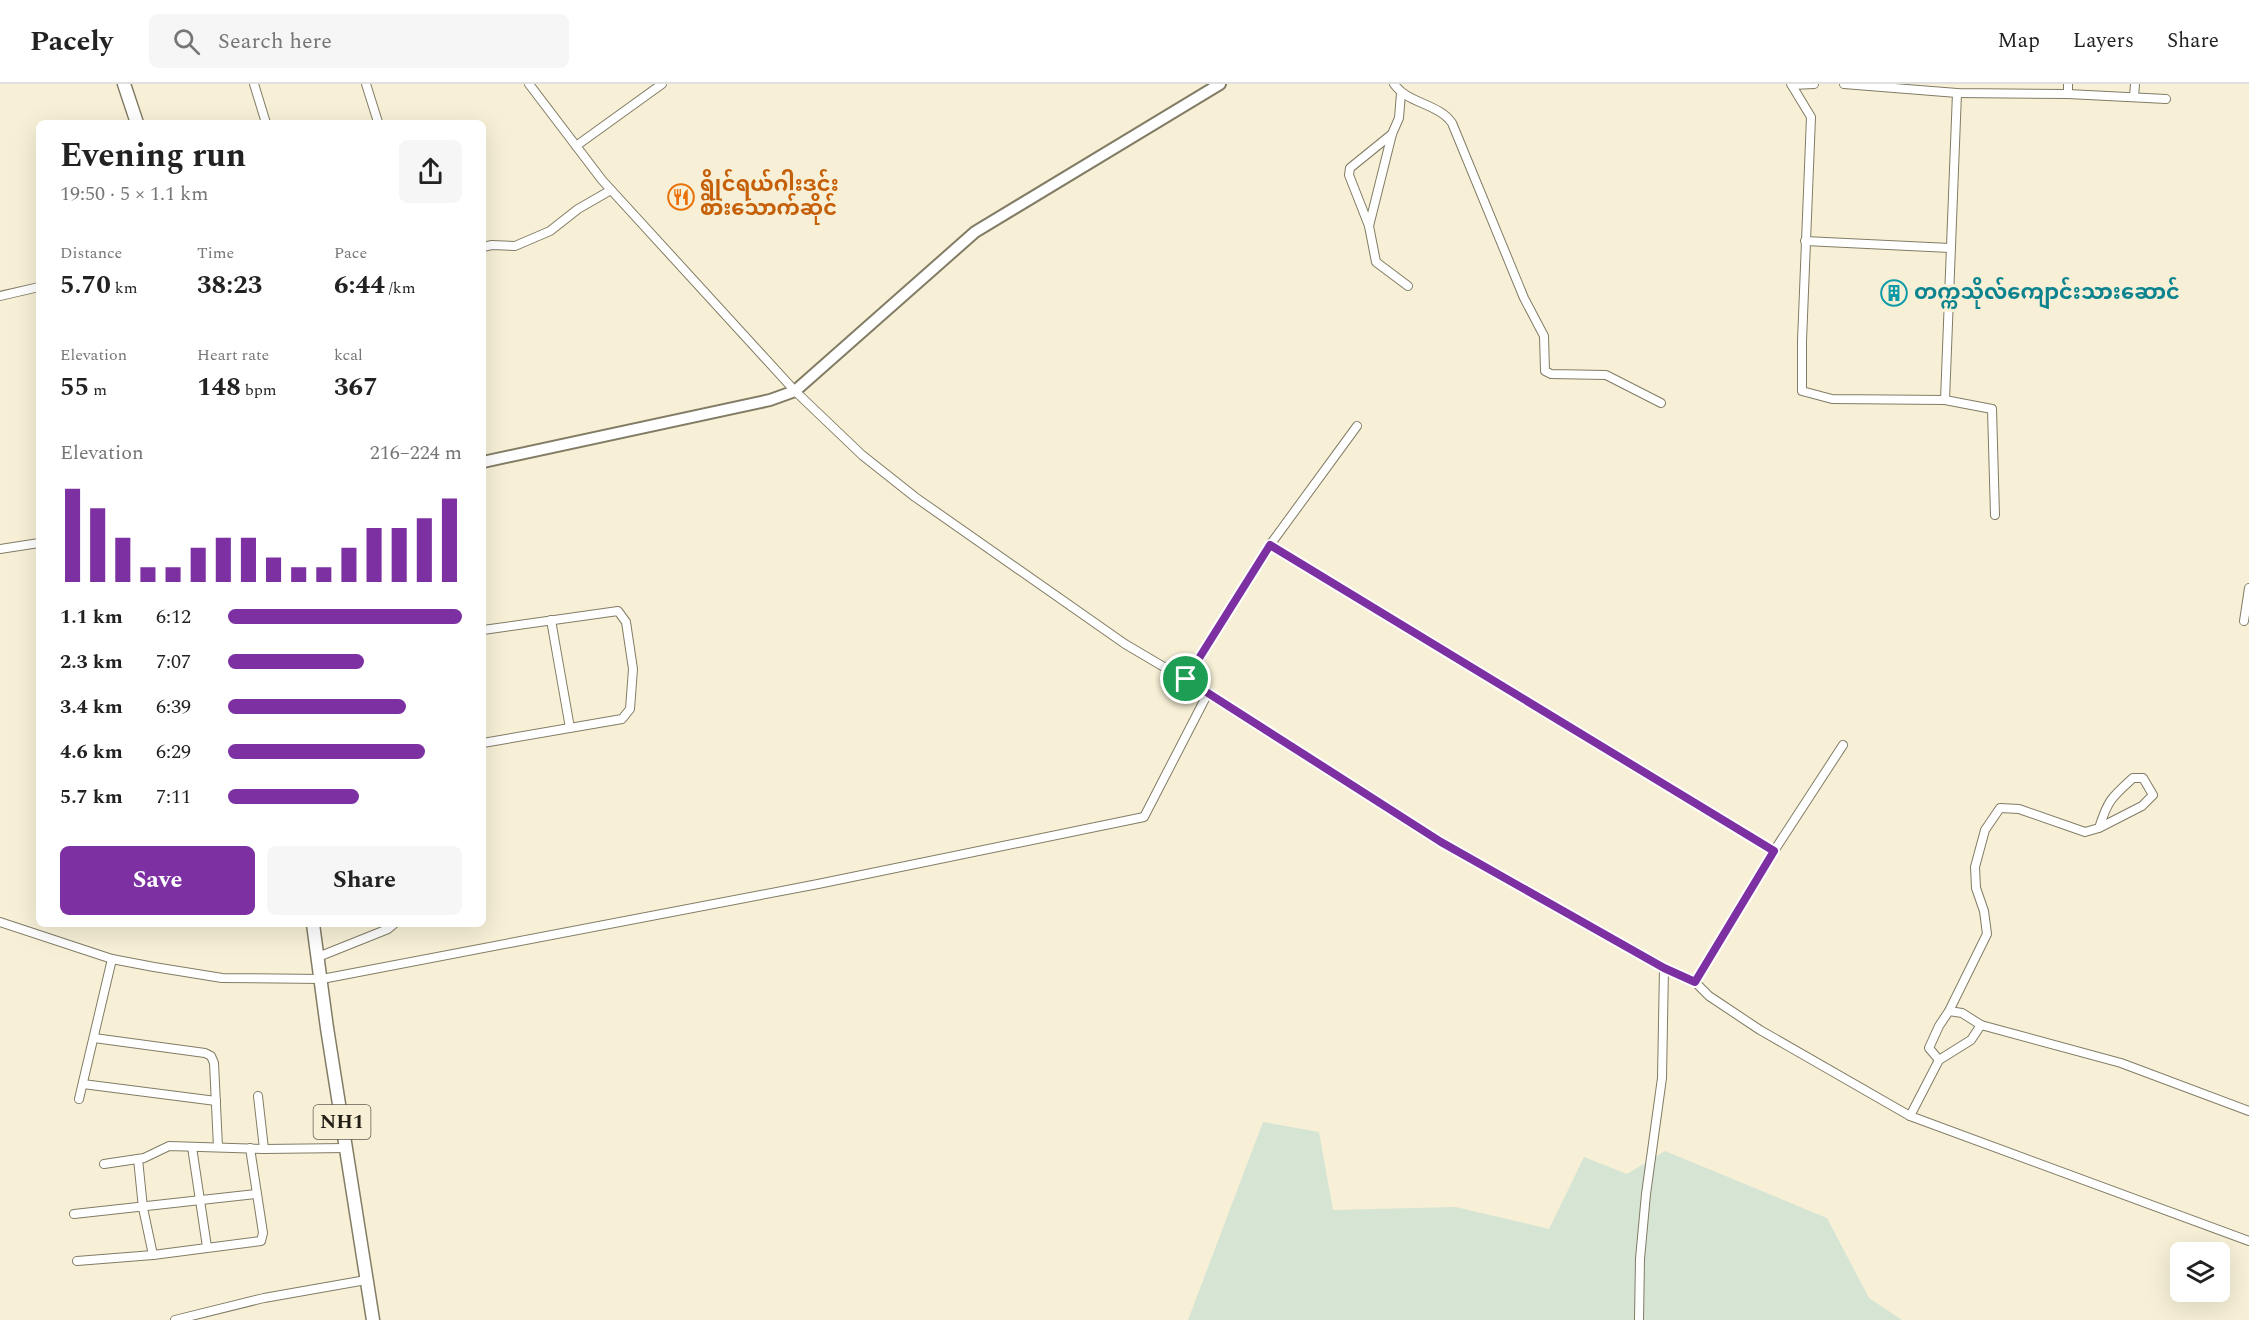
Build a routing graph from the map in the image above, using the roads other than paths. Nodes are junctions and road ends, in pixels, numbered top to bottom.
1 (124, 84) edge
2 (254, 84) edge
3 (366, 84) edge
4 (529, 84) edge
5 (662, 84) edge
6 (1220, 84) edge
7 (1394, 84) edge
8 (1814, 84) edge
9 (1844, 84) edge
10 (2068, 84) edge
11 (2135, 84) edge
12 (1791, 85) edge
13 (1401, 93) junction
14 (1957, 93) junction
15 (2068, 94) junction
16 (2134, 97) junction
17 (2166, 99) dead end
18 (136, 120) edge
19 (265, 120) edge
20 (377, 120) edge
21 (1392, 134) junction
22 (576, 146) junction
23 (611, 190) junction
24 (1369, 226) junction
25 (1805, 241) junction
26 (486, 246) edge
27 (1950, 248) junction
28 (1408, 286) dead end
29 (36, 288) edge
30 (0, 296) edge
31 (795, 390) junction
32 (1945, 400) junction
33 (1661, 403) dead end
34 (1358, 426) dead end
35 (486, 461) edge
36 (1995, 515) dead end
37 (36, 543) edge
38 (1270, 545) junction
39 (0, 549) edge
40 (2249, 588) edge
41 (551, 620) junction
42 (2244, 621) dead end
43 (486, 630) edge
44 (1186, 679) junction
45 (1208, 693) junction
46 (570, 728) junction
47 (486, 742) edge
48 (1843, 745) dead end
49 (2099, 828) junction
50 (1774, 851) junction
51 (0, 922) edge
52 (314, 927) edge
53 (390, 927) edge
54 (318, 957) junction
55 (112, 959) junction
56 (1664, 968) junction
57 (322, 979) junction
58 (1695, 982) junction
59 (1949, 1011) junction
60 (1981, 1025) junction
61 (94, 1038) junction
62 (1939, 1060) junction
63 (83, 1084) junction
64 (258, 1096) dead end
65 (79, 1099) dead end
66 (216, 1101) junction
67 (2249, 1111) edge
68 (1910, 1116) junction
69 (192, 1147) junction
70 (218, 1147) junction
71 (250, 1148) junction
72 (346, 1148) junction
73 (264, 1149) junction
74 (138, 1159) junction
75 (104, 1164) dead end
76 (256, 1194) junction
77 (200, 1200) junction
78 (143, 1208) junction
79 (74, 1214) dead end
80 (2249, 1241) edge
81 (207, 1247) junction
82 (153, 1255) junction
83 (77, 1261) dead end
84 (366, 1280) junction
85 (175, 1320) edge
86 (373, 1320) edge
87 (1639, 1320) edge

1 - 18 highway
2 - 19 street
3 - 20 street
4 - 22 street
5 - 22 street
6 - 31 main road
7 - 13 street
8 - 12 street
9 - 14 street
10 - 15 street
11 - 16 street
12 - 25 street
13 - 21 street
13 - 33 street
14 - 15 street
14 - 27 street
15 - 16 street
16 - 17 street
21 - 24 street
21 - 24 street
22 - 23 street
23 - 26 street
23 - 31 street
24 - 28 street
25 - 27 street
25 - 32 street
27 - 32 street
29 - 30 street
31 - 35 main road
31 - 44 street
32 - 36 street
34 - 38 street
37 - 39 street
38 - 44 street
38 - 50 street
40 - 42 street
41 - 43 street
41 - 46 street
41 - 46 street
44 - 45 street
45 - 56 street
45 - 57 street
46 - 47 street
48 - 50 street
49 - 49 street
49 - 59 street
50 - 58 street
51 - 55 street
52 - 54 highway, NH1
53 - 54 street
54 - 57 highway, NH1
55 - 57 street
55 - 61 street
56 - 58 street
56 - 87 street
57 - 72 highway, NH1
58 - 68 street
59 - 60 street
59 - 62 street
60 - 62 street
60 - 67 street
61 - 63 street
61 - 66 street
62 - 68 street
63 - 65 street
63 - 66 street
64 - 73 street
66 - 70 street
68 - 80 street
69 - 70 street
69 - 74 street
69 - 77 street
70 - 71 street
71 - 73 street
71 - 76 street
72 - 73 street
72 - 84 highway, NH1
74 - 75 street
74 - 78 street
76 - 77 street
76 - 81 street
77 - 78 street
77 - 81 street
78 - 79 street
78 - 82 street
81 - 82 street
82 - 83 street
84 - 85 street
84 - 86 highway, NH1

